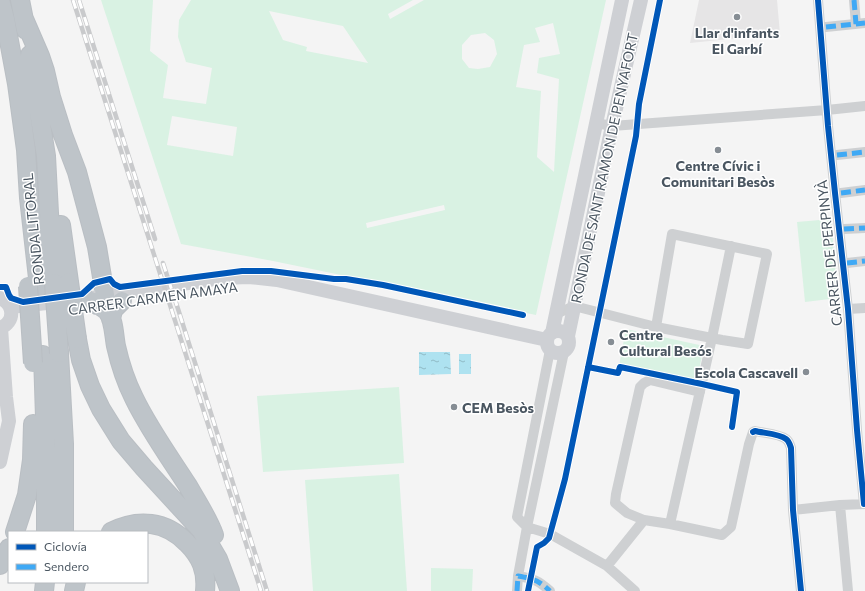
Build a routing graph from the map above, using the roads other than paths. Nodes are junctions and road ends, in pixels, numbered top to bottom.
1 (0, 0) edge
2 (20, 0) edge
3 (622, 0) edge
4 (641, 0) edge
5 (818, 0) edge
6 (854, 0) edge
7 (24, 19) junction
8 (861, 24) edge
9 (826, 27) dead end
10 (865, 106) edge
11 (827, 110) junction
12 (595, 126) junction
13 (612, 126) junction
14 (865, 152) edge
15 (837, 155) dead end
16 (865, 190) edge
17 (841, 193) dead end
18 (865, 228) edge
19 (844, 229) dead end
20 (731, 246) junction
21 (865, 261) edge
22 (847, 263) dead end
23 (48, 284) junction
24 (295, 284) junction
25 (96, 300) junction
26 (122, 301) junction
27 (574, 306) junction
28 (7, 308) edge
29 (865, 308) edge
30 (848, 309) junction
31 (556, 314) junction
32 (111, 319) junction
33 (656, 327) junction
34 (1, 328) edge
35 (568, 336) junction
36 (712, 338) junction
37 (550, 341) junction
38 (564, 352) junction
39 (45, 357) junction
40 (700, 392) junction
41 (6, 396) junction
42 (0, 427) edge
43 (0, 462) edge
44 (865, 504) edge
45 (840, 505) junction
46 (793, 510) junction
47 (644, 520) junction
48 (670, 524) junction
49 (527, 527) junction
50 (16, 531) edge
51 (46, 531) edge
52 (64, 531) edge
53 (113, 531) edge
54 (8, 550) edge
55 (218, 559) junction
56 (0, 565) edge
57 (607, 566) junction
58 (518, 576) junction
59 (205, 591) edge
60 (230, 591) edge
61 (517, 591) edge
62 (550, 591) edge
63 (636, 591) edge
64 (801, 591) edge
65 (848, 591) edge

1 - 23 highway, RONDA LITORAL
2 - 7 highway, RONDA LITORAL
3 - 12 street, RONDA DE SANT RAMON DE PENYAFORT
4 - 13 street, RONDA DE SANT RAMON DE PENYAFORT
5 - 11 street, CARRER DE PERPINYÀ
6 - 8 street
7 - 23 highway, RONDA LITORAL
7 - 25 highway
8 - 9 street
10 - 11 street
11 - 13 street
11 - 30 street, CARRER DE PERPINYÀ
12 - 13 street
12 - 31 street, RONDA DE SANT RAMON DE PENYAFORT
13 - 27 street, RONDA DE SANT RAMON DE PENYAFORT
14 - 15 street
16 - 17 street
18 - 19 street
20 - 33 street
20 - 36 street
20 - 36 street
21 - 22 street
23 - 39 highway, RONDA LITORAL
23 - 55 highway, bridge
24 - 25 street, CARRER CARMEN AMAYA
24 - 26 street, CARRER CARMEN AMAYA
24 - 37 street, CARRER CARMEN AMAYA
25 - 26 street, CARRER CARMEN AMAYA
25 - 28 street, CARRER CARMEN AMAYA
25 - 32 highway
26 - 32 highway
27 - 31 street
27 - 33 street
27 - 35 street, RONDA DE SANT RAMON DE PENYAFORT
28 - 34 street
29 - 30 street
30 - 44 street, CARRER DE PERPINYÀ
31 - 37 street, RONDA DE SANT RAMON DE PENYAFORT
32 - 55 highway
33 - 36 street
34 - 41 street
35 - 37 street
35 - 38 street
36 - 40 street
37 - 38 street
37 - 49 street, RONDA DE SANT RAMON DE PENYAFORT
38 - 49 street
39 - 50 highway
39 - 51 highway, RONDA LITORAL
39 - 52 highway, RONDA LITORAL
40 - 47 street
40 - 48 street
41 - 42 street
41 - 43 street
44 - 45 street
45 - 46 street
45 - 65 street
46 - 48 street
46 - 64 street
47 - 48 street
47 - 57 street
49 - 57 street
49 - 58 street
53 - 59 highway
54 - 56 highway
55 - 60 highway
57 - 63 street
58 - 61 street
58 - 62 street

